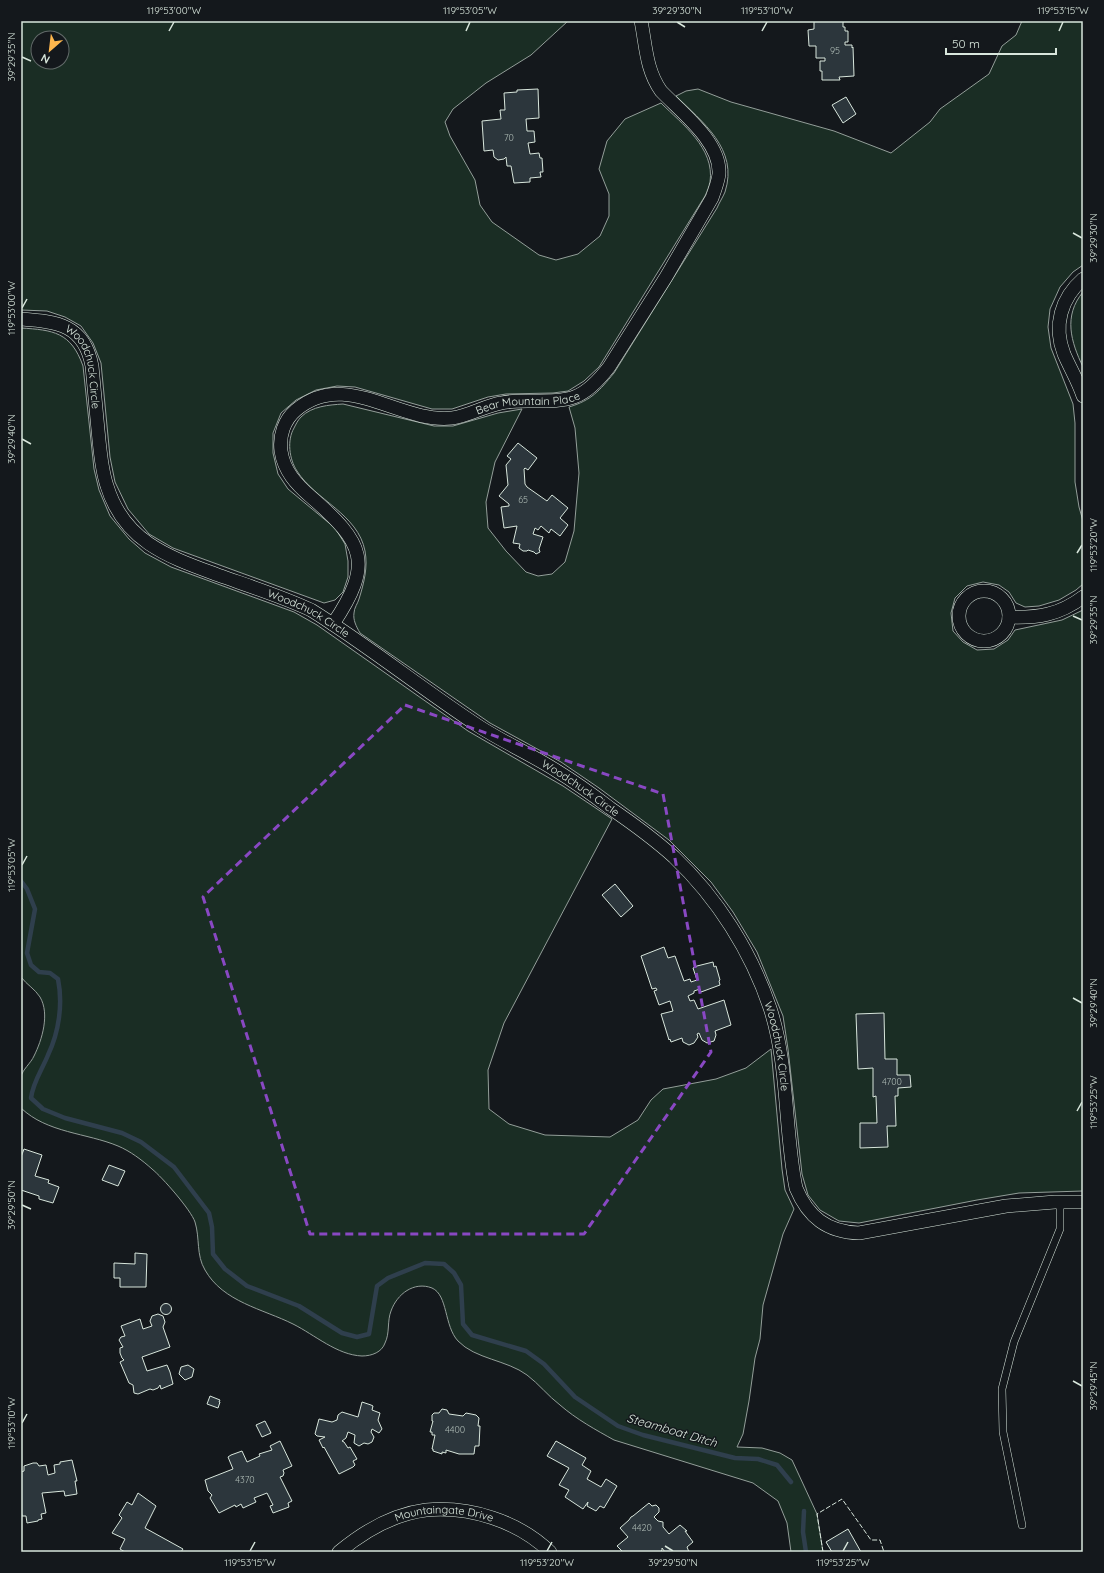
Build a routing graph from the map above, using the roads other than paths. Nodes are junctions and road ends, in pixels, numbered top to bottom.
1 (641, 21) edge
2 (1083, 278) edge
3 (21, 318) edge
4 (1083, 396) edge
5 (1083, 598) edge
6 (1009, 617) dead end
7 (333, 624) junction
8 (1060, 1202) junction
9 (1083, 1202) edge
10 (1022, 1525) dead end
11 (339, 1552) edge
12 (550, 1552) edge

1 - 7 street, Bear Mountain Place
2 - 4 street
3 - 7 street, Woodchuck Circle
5 - 6 street
7 - 8 street, Woodchuck Circle
8 - 9 street, Woodchuck Circle
8 - 10 lane
11 - 12 street, Mountaingate Drive

